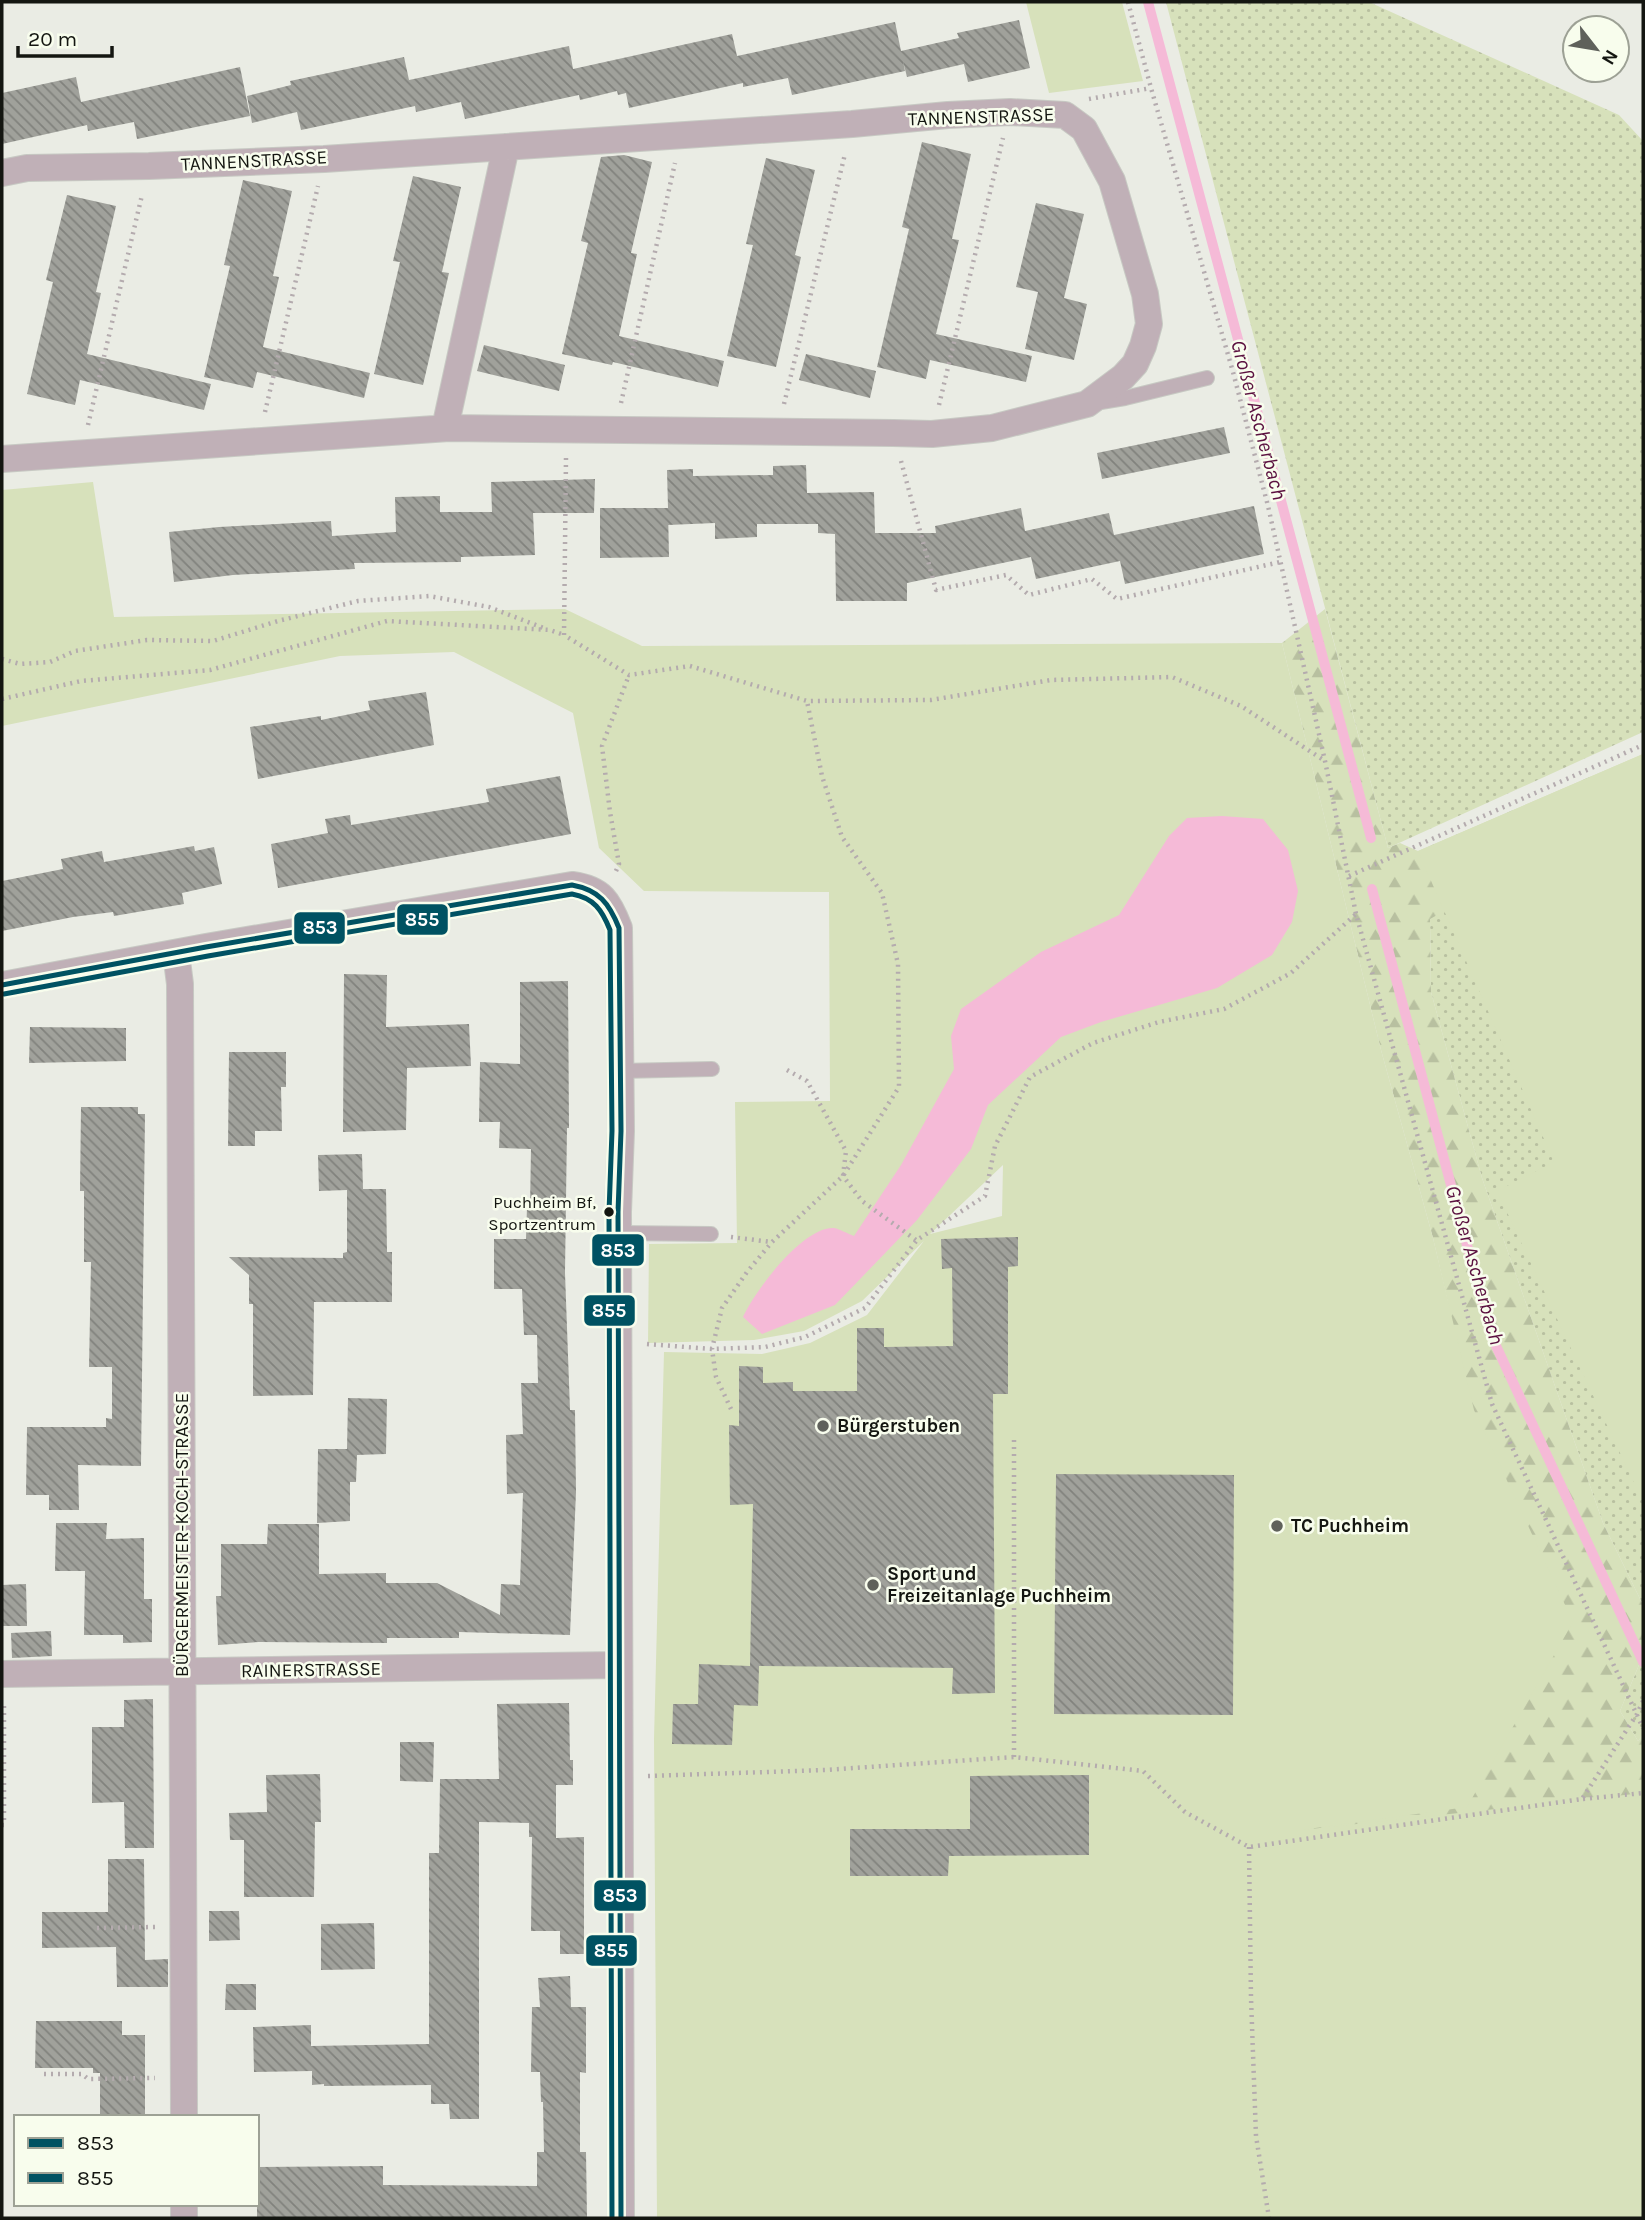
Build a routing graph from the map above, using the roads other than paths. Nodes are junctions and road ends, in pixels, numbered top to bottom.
1 (506, 147) junction
2 (2, 173) edge
3 (1207, 378) dead end
4 (1087, 404) junction
5 (445, 428) junction
6 (2, 458) edge
7 (176, 953) junction
8 (2, 985) edge
9 (712, 1069) dead end
10 (620, 1071) junction
11 (619, 1233) junction
12 (711, 1234) road end
13 (619, 1665) junction
14 (183, 1672) junction
15 (3, 1674) edge
16 (184, 2115) edge
17 (621, 2218) edge

1 - 2 street, TANNENSTRASSE
1 - 4 street, TANNENSTRASSE
1 - 5 street
3 - 4 lane
4 - 5 street, TANNENSTRASSE
5 - 6 street, TANNENSTRASSE
7 - 8 street
7 - 10 street
7 - 14 street, BÜRGERMEISTER-KOCH-STRASSE
9 - 10 lane
10 - 11 street
11 - 12 lane
11 - 13 street
13 - 14 street, RAINERSTRASSE
13 - 17 street
14 - 15 street, RAINERSTRASSE
14 - 16 street, BÜRGERMEISTER-KOCH-STRASSE

